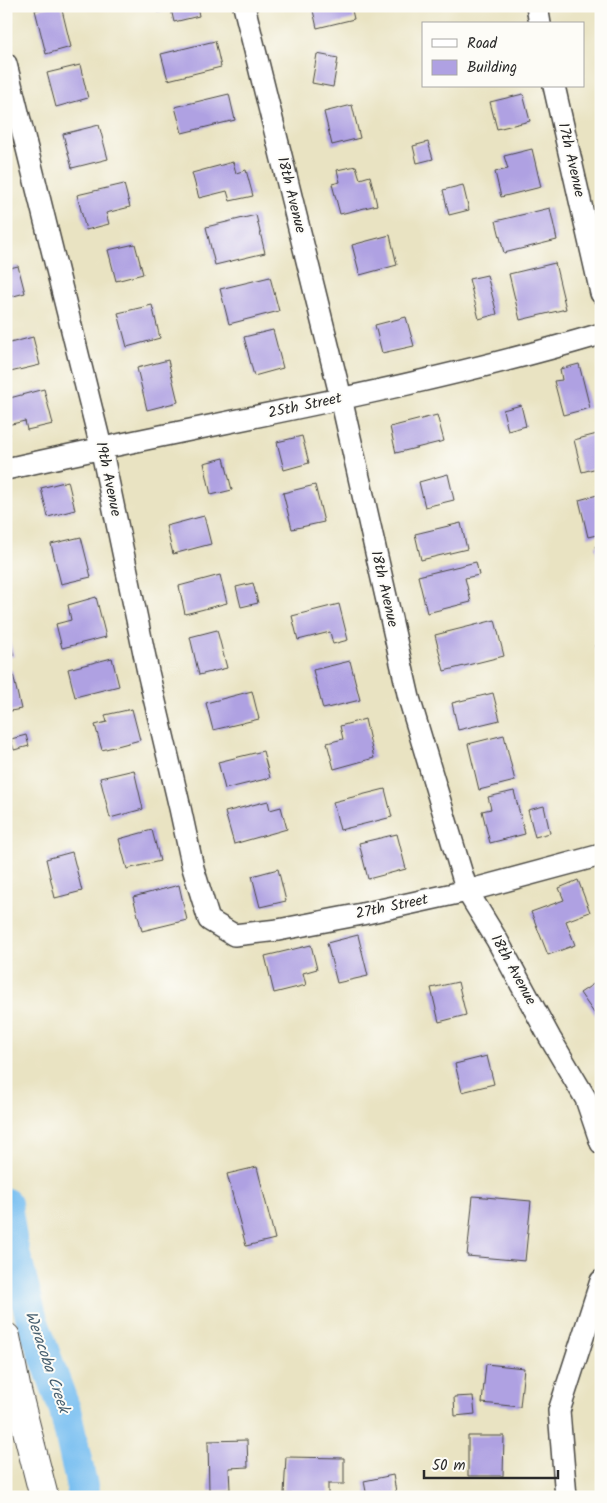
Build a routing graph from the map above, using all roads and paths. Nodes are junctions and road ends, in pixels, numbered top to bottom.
1 (244, 6) edge
2 (537, 6) edge
3 (540, 22) edge
4 (6, 64) edge
5 (554, 88) edge
6 (601, 293) edge
7 (601, 334) edge
8 (341, 398) junction
9 (101, 448) junction
10 (6, 469) edge
11 (601, 855) edge
12 (467, 890) junction
13 (201, 896) joint
14 (601, 1143) edge
15 (601, 1281) edge
16 (6, 1337) edge
17 (44, 1497) edge
18 (566, 1497) edge

1 - 8 street, 18th Avenue
2 - 3 street
4 - 9 street, 19th Avenue
5 - 6 street, 17th Avenue
7 - 8 street, 25th Street
8 - 9 street, 25th Street
8 - 12 street, 18th Avenue
9 - 10 street, 25th Street
9 - 13 street, 19th Avenue
11 - 12 street, 27th Street
12 - 13 street, 27th Street
12 - 14 street, 18th Avenue
15 - 18 street
16 - 17 street

